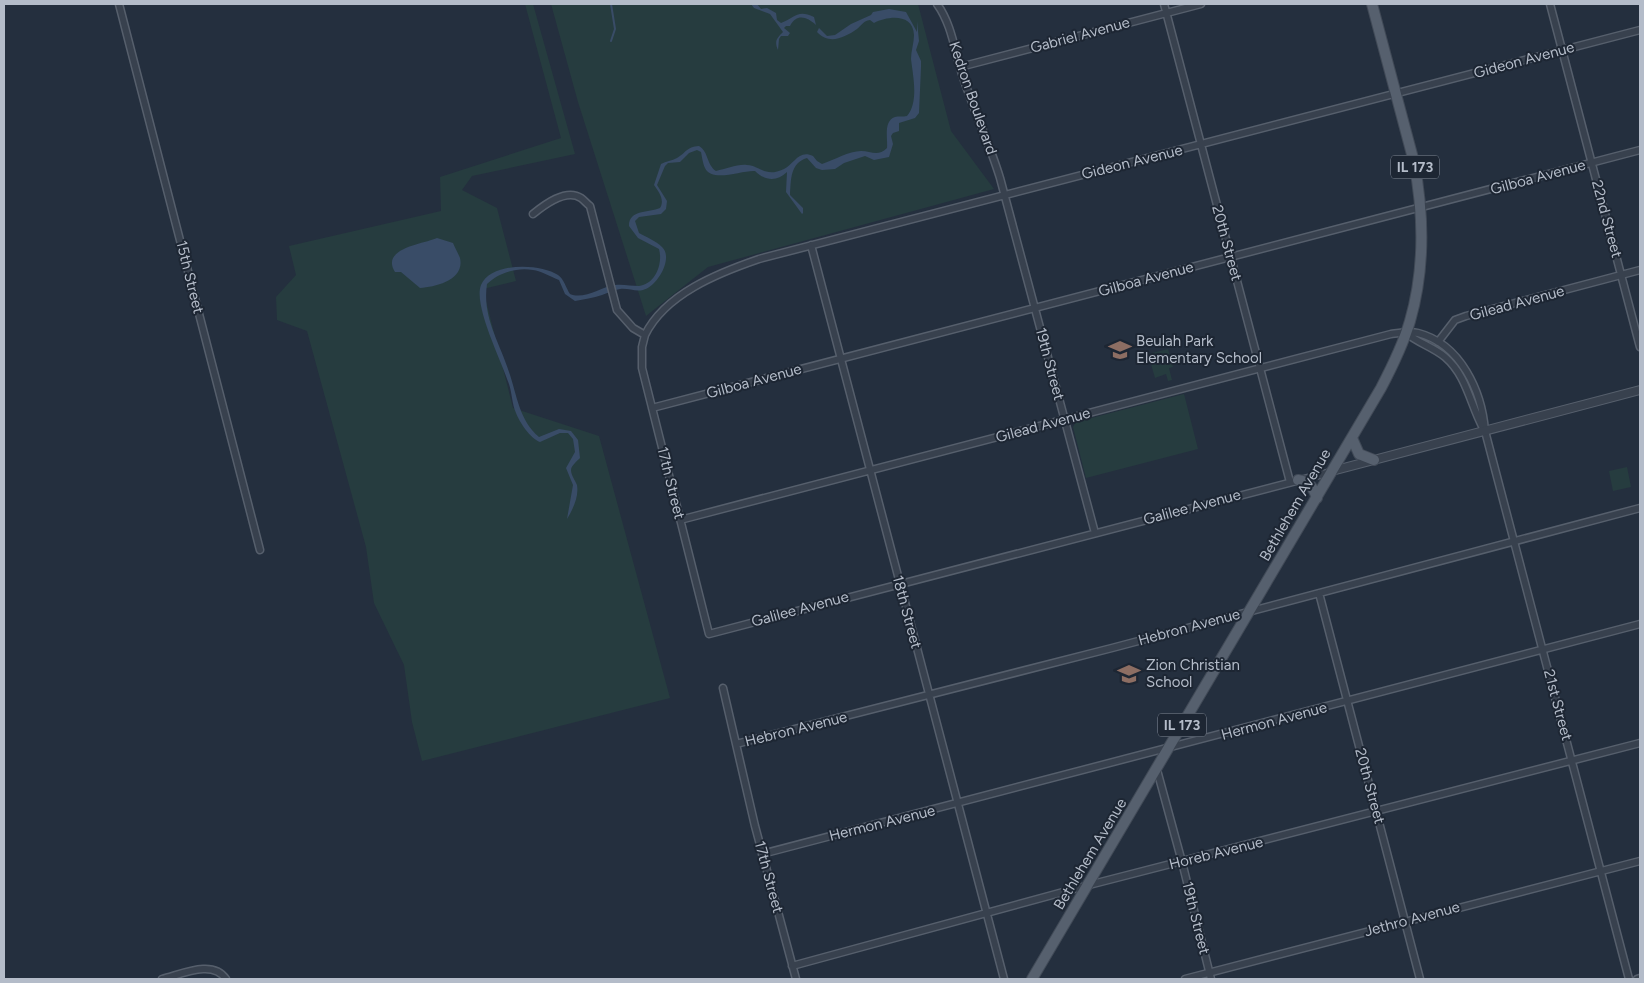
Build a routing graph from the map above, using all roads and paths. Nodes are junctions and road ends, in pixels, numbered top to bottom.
1 (119, 4) edge
2 (937, 4) edge
3 (1164, 4) edge
4 (1201, 4) edge
5 (1372, 4) edge
6 (1550, 4) edge
7 (1166, 13) junction
8 (1640, 30) edge
9 (1562, 50) junction
10 (960, 67) junction
11 (1396, 94) junction
12 (1201, 145) junction
13 (1640, 150) edge
14 (1592, 162) junction
15 (1005, 195) junction
16 (1420, 207) junction
17 (533, 214) dead end
18 (811, 245) junction
19 (1230, 257) junction
20 (1640, 270) edge
21 (1622, 275) junction
22 (1035, 308) junction
23 (1406, 333) junction
24 (645, 335) junction
25 (1438, 342) junction
26 (1640, 347) edge
27 (841, 359) junction
28 (1260, 368) junction
29 (1640, 390) edge
30 (652, 408) junction
31 (1065, 419) junction
32 (1485, 431) junction
33 (1352, 438) junction
34 (1374, 460) junction
35 (870, 470) junction
36 (1332, 471) junction
37 (1294, 481) junction
38 (1316, 498) junction
39 (1640, 508) edge
40 (680, 520) junction
41 (1095, 532) junction
42 (1514, 542) junction
43 (260, 550) dead end
44 (900, 583) junction
45 (1319, 593) junction
46 (1250, 611) junction
47 (743, 624) joint
48 (1640, 624) edge
49 (1544, 650) junction
50 (723, 688) dead end
51 (929, 694) junction
52 (1348, 701) junction
53 (1640, 743) edge
54 (736, 744) junction
55 (1170, 748) junction
56 (1572, 761) junction
57 (1157, 770) junction
58 (958, 804) junction
59 (1376, 812) junction
60 (762, 854) junction
61 (1640, 861) edge
62 (1182, 862) junction
63 (1601, 870) junction
64 (1090, 885) junction
65 (987, 913) junction
66 (1405, 921) junction
67 (792, 966) junction
68 (1211, 976) edge
69 (162, 979) edge
70 (226, 979) edge
71 (796, 979) edge
72 (1004, 979) edge
73 (1032, 979) edge
74 (1185, 979) edge
75 (1420, 979) edge
76 (1629, 979) edge

1 - 43 street, 15th Street
2 - 10 street, Kedron Boulevard
3 - 7 street, 20th Street
4 - 7 street, Gabriel Avenue
5 - 11 main road, Bethlehem Avenue / IL 173
6 - 9 street, 22nd Street
7 - 10 street, Gabriel Avenue
7 - 12 street, 20th Street
8 - 9 street, Gideon Avenue
9 - 11 street, Gideon Avenue
9 - 14 street, 22nd Street
10 - 15 street, Kedron Boulevard
11 - 12 street, Gideon Avenue
11 - 16 main road, Bethlehem Avenue / IL 173
12 - 15 street, Gideon Avenue
12 - 19 street, 20th Street
13 - 14 street, Gilboa Avenue
14 - 16 street, Gilboa Avenue
14 - 21 street, 22nd Street
15 - 18 street, Gideon Avenue
15 - 22 street, 19th Street
16 - 19 street, Gilboa Avenue
16 - 23 main road, Bethlehem Avenue / IL 173
17 - 24 street
18 - 24 street, Gideon Avenue
18 - 27 street, 18th Street
19 - 22 street, Gilboa Avenue
19 - 28 street, 20th Street
20 - 21 street, Gilead Avenue
21 - 25 street, Gilead Avenue
21 - 26 street, 22nd Street
22 - 27 street, Gilboa Avenue
22 - 31 street, 19th Street
23 - 25 street, Gilead Avenue
23 - 28 street, Gilead Avenue
23 - 32 street, 21st Street
23 - 33 main road, Bethlehem Avenue / IL 173
24 - 30 street, 17th Street
25 - 32 street, 21st Street
27 - 30 street, Gilboa Avenue
27 - 35 street, 18th Street
28 - 31 street, Gilead Avenue
28 - 37 street, 20th Street
29 - 32 street, Galilee Avenue
30 - 40 street, 17th Street
31 - 35 street, Gilead Avenue
31 - 41 street, 19th Street
32 - 34 street, Galilee Avenue
32 - 42 street, 21st Street
33 - 34 main road
33 - 36 main road, Bethlehem Avenue / IL 173
34 - 36 street, Galilee Avenue
35 - 40 street, Gilead Avenue
35 - 44 street, 18th Street
36 - 37 street, Galilee Avenue
36 - 38 main road, Bethlehem Avenue / IL 173
37 - 38 main road
37 - 41 street, Galilee Avenue
38 - 46 main road, Bethlehem Avenue / IL 173
39 - 42 street, Hebron Avenue
40 - 47 street, 17th Street
41 - 44 street, Galilee Avenue
42 - 45 street, Hebron Avenue
42 - 49 street, 21st Street
44 - 47 street, Galilee Avenue
44 - 51 street, 18th Street
45 - 46 street, Hebron Avenue
45 - 52 street, 20th Street
46 - 51 street, Hebron Avenue
46 - 55 main road, Bethlehem Avenue / IL 173
48 - 49 street, Hermon Avenue
49 - 52 street, Hermon Avenue
49 - 56 street, 21st Street
50 - 54 street, 17th Street
51 - 54 street, Hebron Avenue
51 - 58 street, 18th Street
52 - 55 street, Hermon Avenue
52 - 59 street, 20th Street
53 - 56 street, Horeb Avenue
54 - 60 street, 17th Street
55 - 57 main road, Bethlehem Avenue / IL 173
55 - 58 street, Hermon Avenue
56 - 59 street, Horeb Avenue
56 - 63 street, 21st Street
57 - 62 street, 19th Street
57 - 64 main road, Bethlehem Avenue / IL 173
58 - 60 street, Hermon Avenue
58 - 65 street, 18th Street
59 - 62 street, Horeb Avenue
59 - 66 street, 20th Street
60 - 67 street, 17th Street
61 - 63 street, Jethro Avenue
62 - 64 street, Horeb Avenue
62 - 68 street, 19th Street
63 - 66 street, Jethro Avenue
63 - 76 street, 21st Street
64 - 65 street, Horeb Avenue
64 - 73 main road, Bethlehem Avenue / IL 173
65 - 67 street, Horeb Avenue
65 - 72 street, 18th Street
66 - 68 street, Jethro Avenue
66 - 75 street, 20th Street
67 - 71 street, 17th Street
68 - 74 street, Jethro Avenue
69 - 70 street

